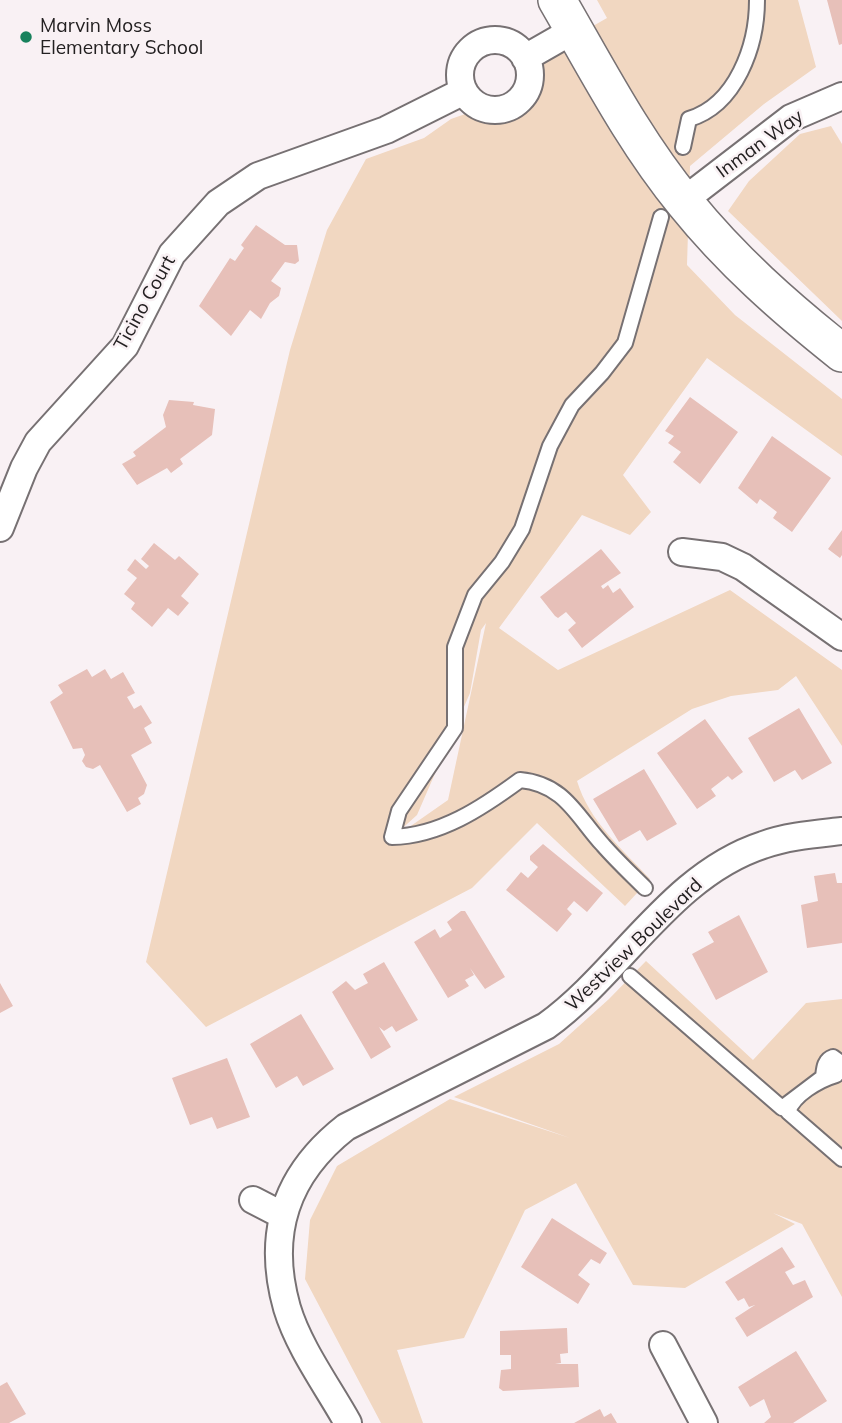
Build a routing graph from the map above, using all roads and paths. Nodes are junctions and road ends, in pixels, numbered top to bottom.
1 (757, 0) edge
2 (565, 15) edge
3 (525, 58) junction
4 (464, 91) junction
5 (842, 96) edge
6 (684, 147) dead end
7 (672, 209) junction
8 (842, 353) edge
9 (0, 528) edge
10 (682, 552) dead end
11 (842, 638) edge
12 (842, 831) edge
13 (645, 888) dead end
14 (630, 976) dead end
15 (842, 1159) edge
16 (253, 1200) dead end
17 (282, 1215) junction
18 (663, 1345) dead end
19 (348, 1423) edge
20 (704, 1423) edge

1 - 6 lane
2 - 3 street
2 - 7 street
3 - 4 street
3 - 4 street
4 - 9 street, Ticino Court
5 - 7 street, Inman Way
7 - 8 street
7 - 13 lane
10 - 11 street
12 - 17 street, Westview Boulevard
14 - 15 lane
16 - 17 street
17 - 19 street
18 - 20 street

